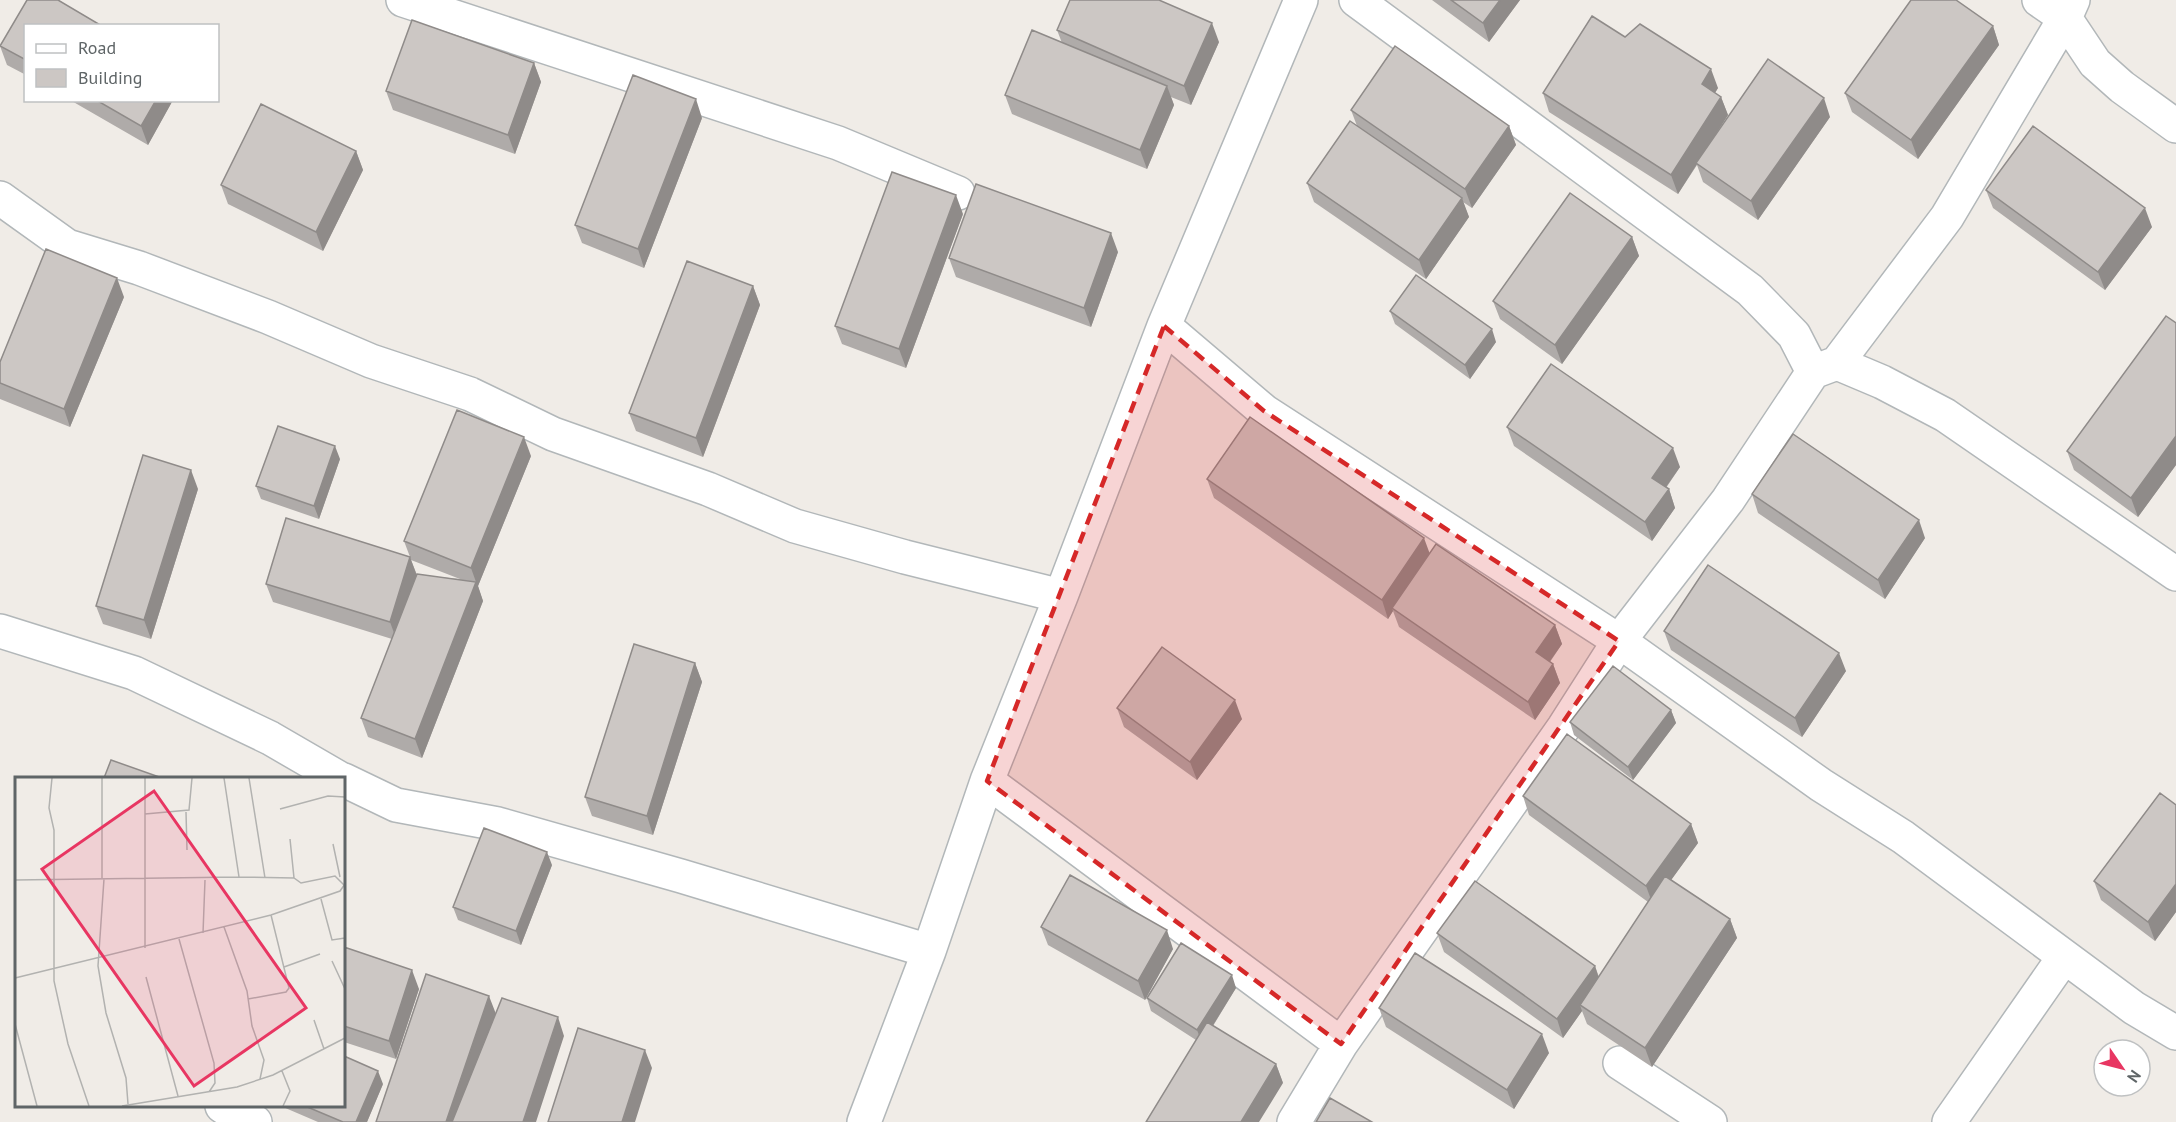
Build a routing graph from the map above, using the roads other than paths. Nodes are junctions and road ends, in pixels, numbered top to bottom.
1 (403, 0) edge
2 (1300, 0) edge
3 (1356, 0) edge
4 (2039, 0) edge
5 (2069, 9) edge
6 (2176, 126) edge
7 (958, 194) edge
8 (0, 198) edge
9 (1164, 326) junction
10 (1825, 368) junction
11 (2176, 574) edge
12 (1061, 596) junction
13 (0, 631) edge
14 (1619, 641) junction
15 (334, 777) edge
16 (987, 781) junction
17 (345, 782) edge
18 (929, 951) junction
19 (2064, 957) junction
20 (2176, 1033) edge
21 (1341, 1044) junction
22 (1620, 1064) dead end
23 (224, 1107) edge
24 (255, 1122) edge
25 (864, 1122) edge
26 (1294, 1122) edge
27 (1710, 1122) edge
28 (1949, 1122) edge

1 - 7 street
2 - 9 street
3 - 10 street
4 - 5 street
5 - 6 street
5 - 10 street
8 - 12 street
9 - 12 street
9 - 14 street
10 - 11 street
10 - 14 street
12 - 16 street
13 - 15 street
14 - 19 street
14 - 21 street
16 - 18 street
16 - 21 street
17 - 18 street
18 - 25 street
19 - 20 street
19 - 28 street
21 - 26 street
22 - 27 street
23 - 24 street

